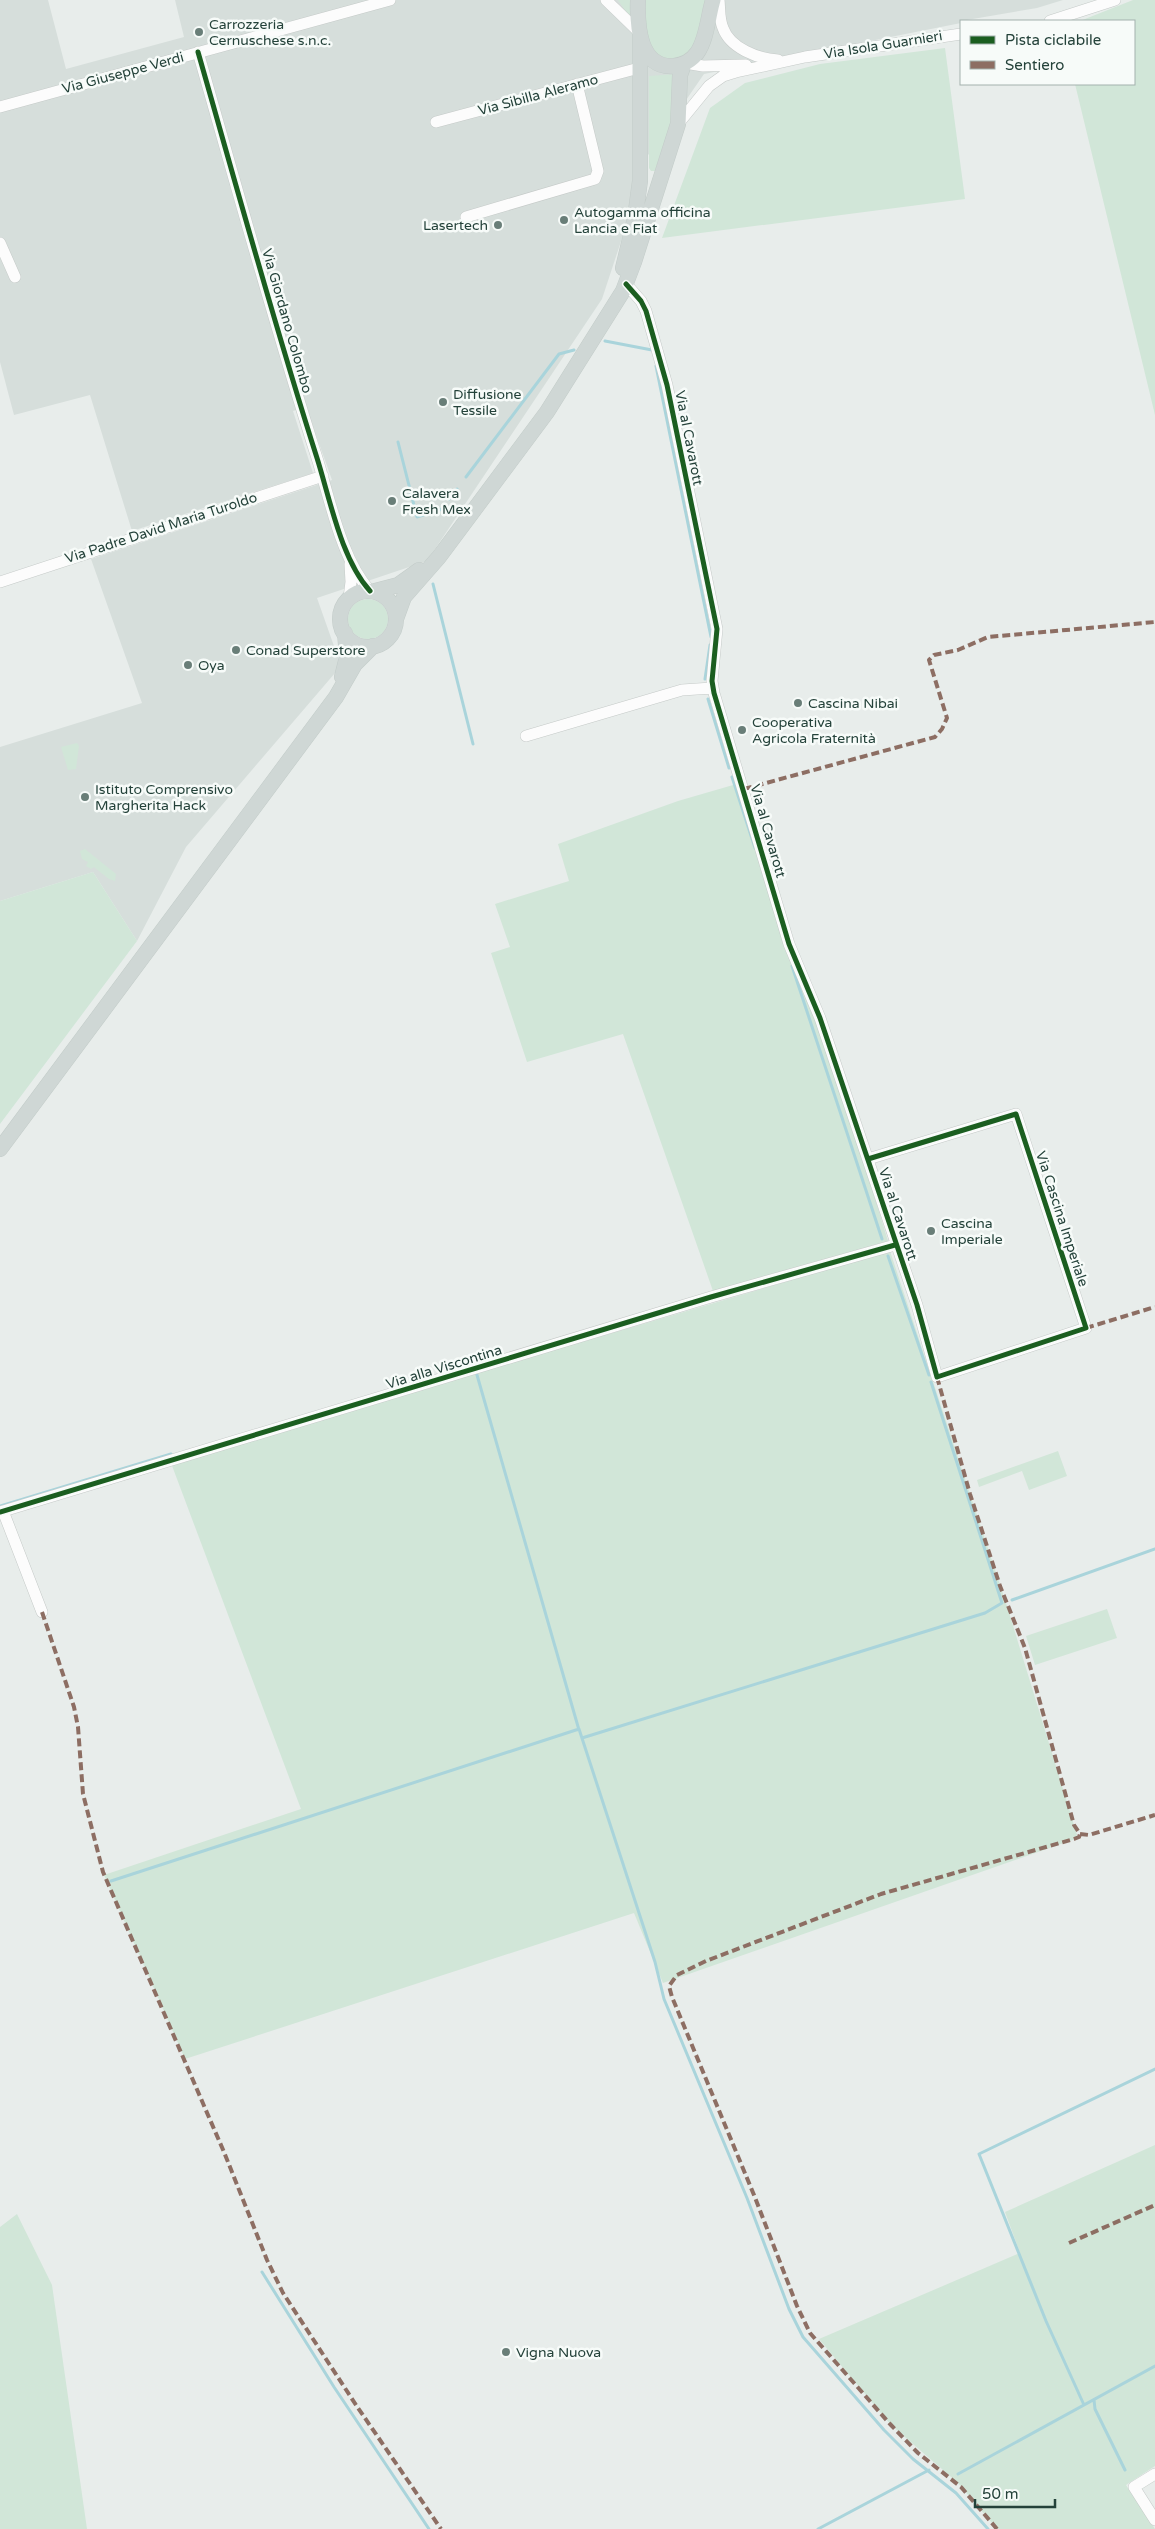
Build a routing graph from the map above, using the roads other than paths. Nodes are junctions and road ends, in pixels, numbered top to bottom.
1 (390, 0) edge
2 (606, 0) edge
3 (638, 0) edge
4 (713, 0) edge
5 (719, 0) edge
6 (1108, 1) edge
7 (1053, 20) edge
8 (640, 33) junction
9 (960, 34) edge
10 (198, 52) junction
11 (805, 57) junction
12 (684, 63) junction
13 (773, 64) junction
14 (639, 68) junction
15 (577, 84) junction
16 (0, 107) edge
17 (436, 122) dead end
18 (678, 124) junction
19 (466, 217) dead end
20 (0, 244) edge
21 (15, 277) dead end
22 (626, 284) junction
23 (601, 328) junction
24 (323, 476) junction
25 (347, 551) junction
26 (439, 557) junction
27 (0, 582) edge
28 (373, 591) junction
29 (349, 598) junction
30 (396, 618) junction
31 (344, 633) junction
32 (373, 646) junction
33 (712, 688) junction
34 (336, 697) junction
35 (526, 736) dead end
36 (0, 1150) edge
37 (868, 1159) junction
38 (895, 1245) junction
39 (937, 1376) joint
40 (2, 1511) edge
41 (42, 1612) dead end
42 (1155, 2474) edge
43 (1155, 2520) edge

1 - 10 street, Via Giuseppe Verdi
2 - 8 street
3 - 8 main road
4 - 12 main road
5 - 11 street, Via Isola Guarnieri
6 - 7 street
8 - 12 main road
8 - 14 main road
9 - 11 street, Via Isola Guarnieri
10 - 16 street, Via Giuseppe Verdi
10 - 24 street, Via Giordano Colombo
11 - 13 street, Via Isola Guarnieri
12 - 13 street, Via Isola Guarnieri
12 - 18 main road
13 - 18 street, Via Isola Guarnieri
14 - 15 street, Via Sibilla Aleramo
14 - 23 main road
15 - 17 street, Via Sibilla Aleramo
15 - 19 street
18 - 22 main road
20 - 21 street
22 - 23 main road
22 - 33 street, Via al Cavarott
23 - 26 main road
24 - 25 street, Via Giordano Colombo
24 - 27 street, Via Padre David Maria Turoldo
25 - 28 street, Via Giordano Colombo
25 - 29 street, Via Giordano Colombo
26 - 28 main road
26 - 30 main road
28 - 29 main road
28 - 30 main road
29 - 31 main road
30 - 32 main road
31 - 32 main road
31 - 34 main road
32 - 34 main road
33 - 35 street
33 - 37 street, Via al Cavarott
34 - 36 main road
37 - 38 street, Via al Cavarott
37 - 39 street, Via Cascina Imperiale
38 - 39 street, Via al Cavarott
38 - 40 street, Via alla Viscontina
40 - 41 street, Via alla Viscontina
42 - 43 street

